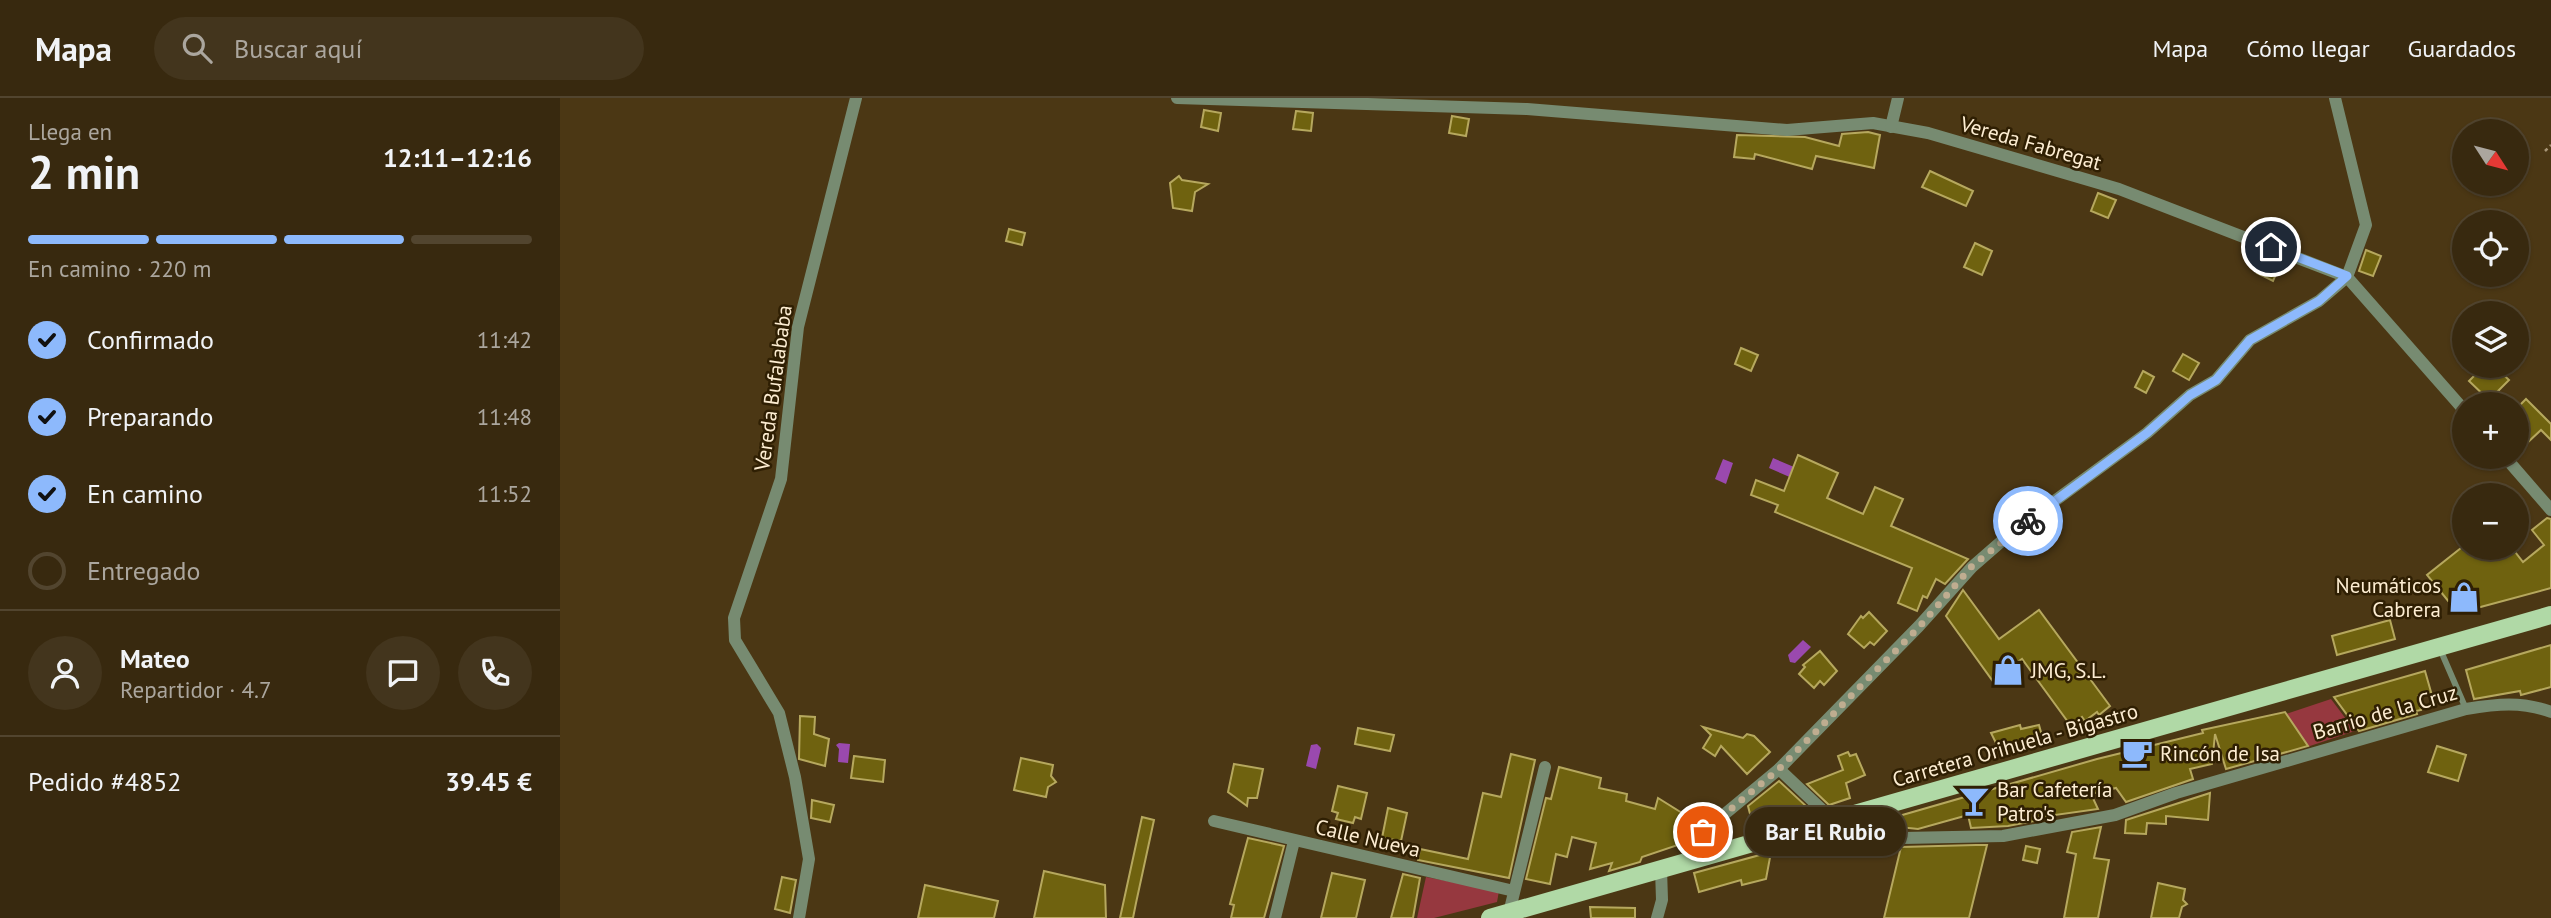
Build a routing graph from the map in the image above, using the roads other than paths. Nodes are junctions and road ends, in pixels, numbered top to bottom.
1 (856, 98) edge
2 (1177, 98) edge
3 (1898, 98) edge
4 (2335, 98) edge
5 (1891, 127) junction
6 (2347, 276) junction
7 (2452, 396) edge
8 (2515, 469) edge
9 (2551, 510) edge
10 (2551, 615) edge
11 (2439, 647) junction
12 (2466, 709) junction
13 (2551, 712) edge
14 (1545, 766) dead end
15 (1779, 769) junction
16 (1214, 821) dead end
17 (1828, 823) junction
18 (1294, 841) junction
19 (1685, 863) junction
20 (1661, 869) junction
21 (1514, 891) junction
22 (1509, 913) junction
23 (799, 918) edge
24 (1275, 918) edge
25 (1490, 918) edge
26 (1657, 918) edge

1 - 23 street, Vereda Bufalababa
2 - 5 street, Vereda Fabregat
3 - 5 street
4 - 6 street
5 - 6 street, Vereda Fabregat
6 - 7 street, Vereda Fabregat
6 - 15 street
8 - 9 street
10 - 11 main road, Carretera Orihuela - Bigastro
11 - 12 lane
11 - 17 main road, Carretera Orihuela - Bigastro
12 - 13 street, Barrio de la Cruz
12 - 17 street, Barrio de la Cruz
14 - 21 street
15 - 17 street
15 - 19 street
16 - 18 street, Calle Nueva
17 - 19 main road, Carretera Orihuela - Bigastro
18 - 21 street, Calle Nueva
18 - 24 street
19 - 20 main road, Carretera Orihuela - Bigastro
20 - 22 main road, Carretera Orihuela - Bigastro
20 - 26 street
21 - 22 street
22 - 25 main road, Carretera Orihuela - Bigastro

